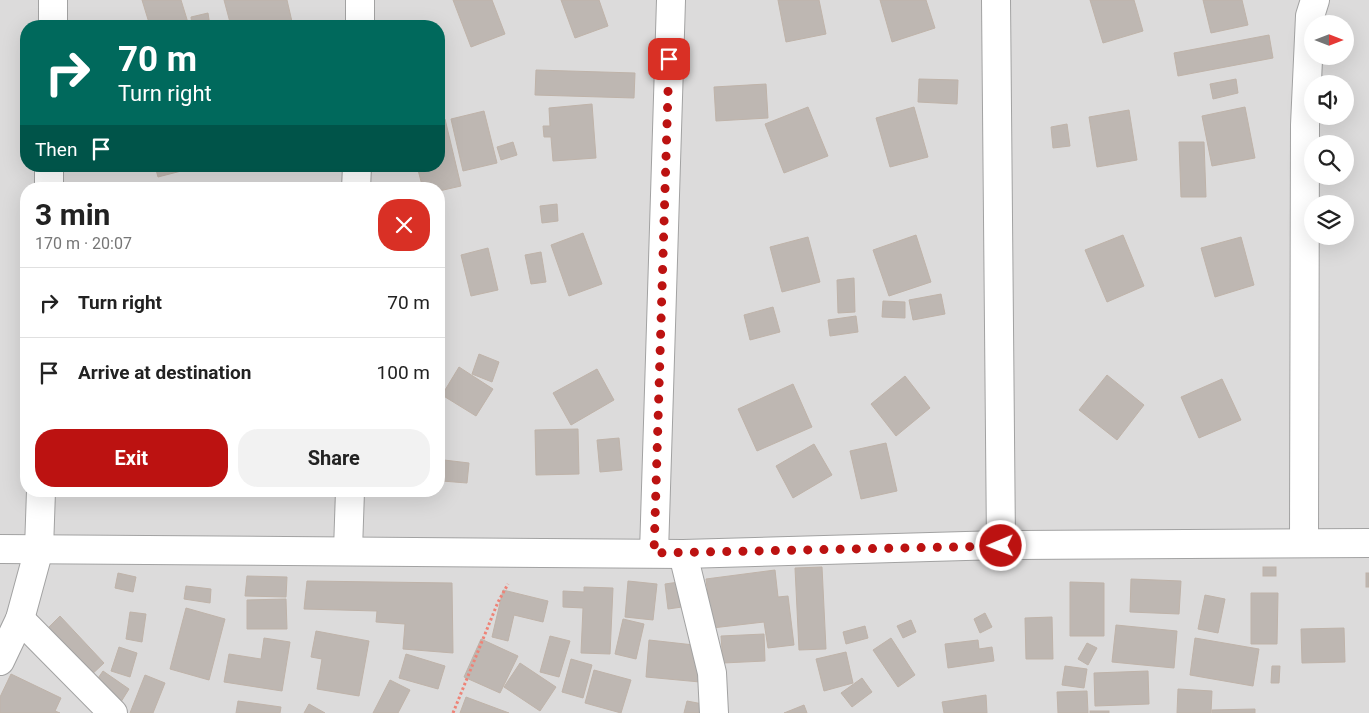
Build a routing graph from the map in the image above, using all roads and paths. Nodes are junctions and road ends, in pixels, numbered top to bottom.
1 (53, 0) edge
2 (360, 0) edge
3 (671, 0) edge
4 (996, 0) edge
5 (1315, 0) edge
6 (53, 20) edge
7 (360, 20) edge
8 (41, 497) edge
9 (350, 497) edge
10 (1304, 542) junction
11 (1369, 543) edge
12 (1001, 546) junction
13 (0, 549) edge
14 (40, 549) junction
15 (348, 550) junction
16 (654, 553) junction
17 (683, 554) junction
18 (498, 602) dead end
19 (20, 619) junction
20 (0, 661) edge
21 (113, 713) edge
22 (453, 713) edge
23 (714, 713) edge

1 - 6 street
2 - 7 street
3 - 16 street
4 - 12 street
5 - 10 street
8 - 14 street
9 - 15 street
10 - 11 street
10 - 12 street
12 - 17 street
13 - 14 street
14 - 15 street
14 - 19 street
15 - 16 street
16 - 17 street
17 - 23 street
18 - 22 path
19 - 20 street
19 - 21 street

